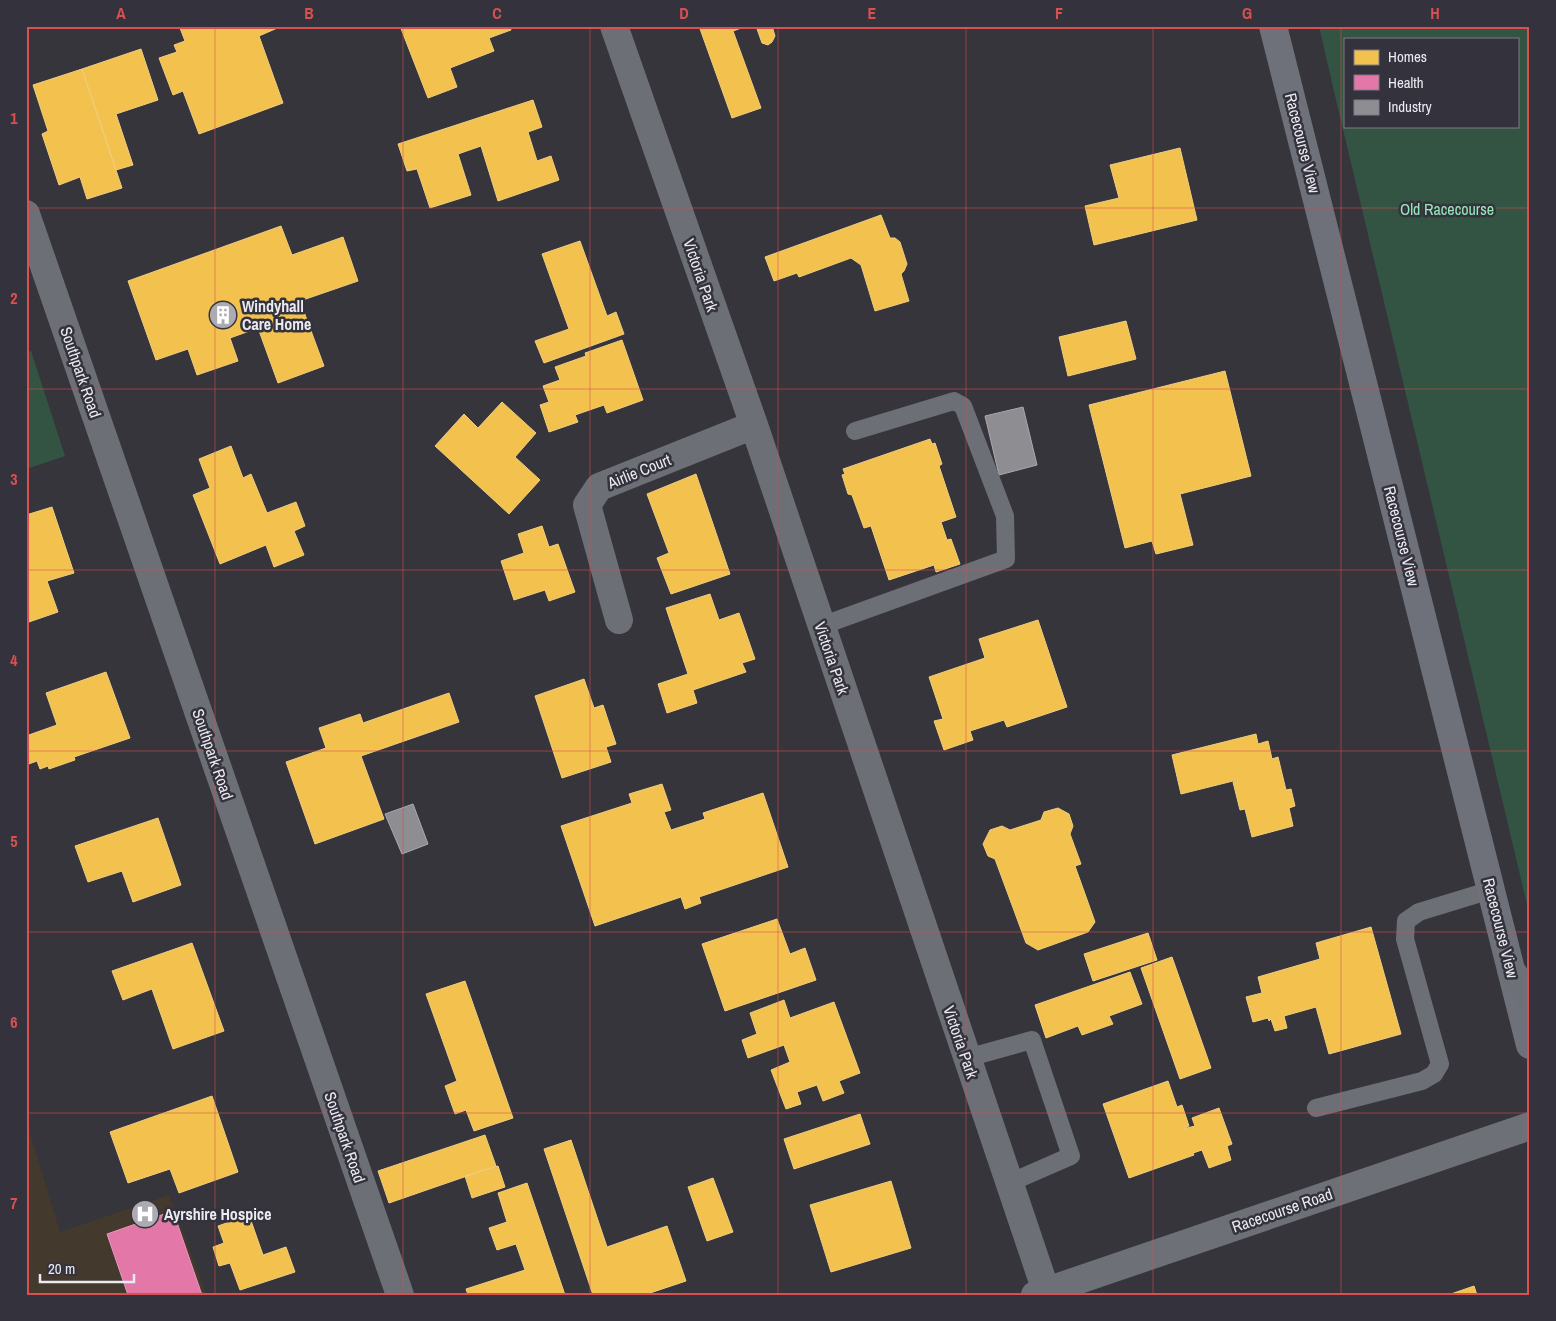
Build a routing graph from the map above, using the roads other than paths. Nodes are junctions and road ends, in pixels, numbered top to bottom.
1 (614, 26) edge
2 (1273, 26) edge
3 (26, 214) edge
4 (754, 425) junction
5 (855, 431) dead end
6 (619, 620) dead end
7 (821, 626) junction
8 (1491, 890) junction
9 (1511, 970) junction
10 (1530, 998) edge
11 (1530, 1045) edge
12 (967, 1058) junction
13 (1316, 1108) dead end
14 (1530, 1126) edge
15 (1009, 1183) junction
16 (1040, 1293) edge
17 (400, 1295) edge

1 - 4 street, Victoria Park
2 - 8 street, Racecourse View
3 - 17 street, Southpark Road
4 - 6 street, Airlie Court
4 - 7 street, Victoria Park
5 - 7 lane
7 - 12 street, Victoria Park
8 - 9 street, Racecourse View
8 - 13 lane
9 - 10 main road
9 - 11 street, Racecourse View
12 - 15 street, Victoria Park
12 - 15 lane
14 - 16 main road, Racecourse Road
15 - 16 street, Victoria Park

